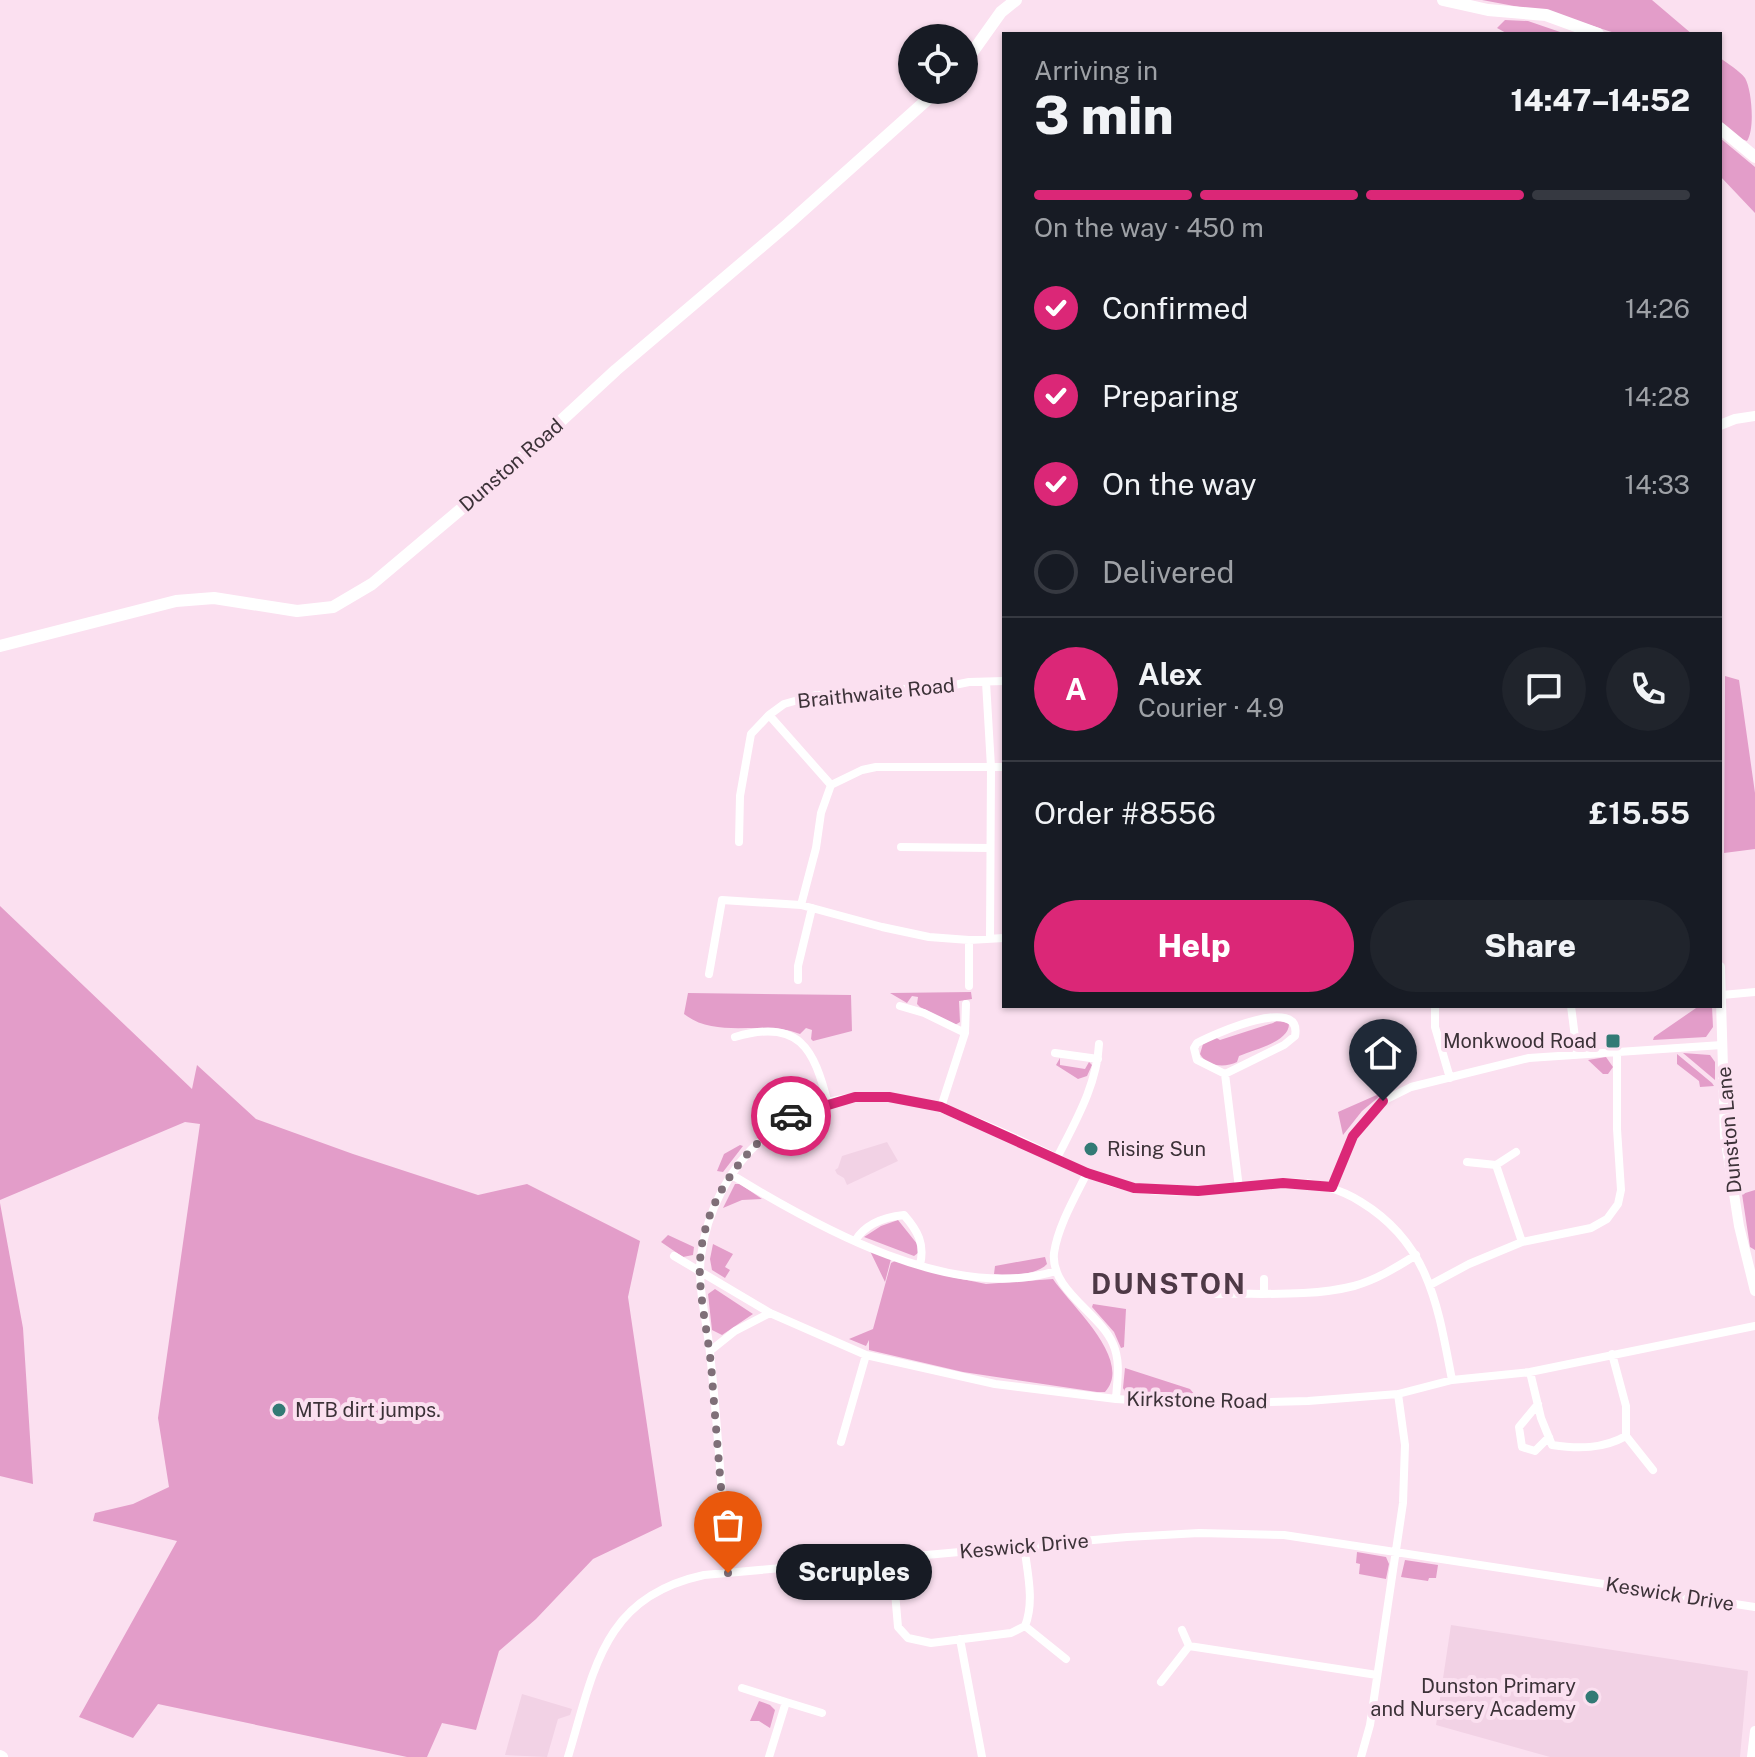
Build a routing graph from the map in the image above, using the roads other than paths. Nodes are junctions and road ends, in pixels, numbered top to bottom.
1 (1016, 0) edge
2 (1443, 0) edge
3 (1593, 32) edge
4 (978, 44) edge
5 (922, 104) edge
6 (1722, 130) edge
7 (1754, 155) edge
8 (1755, 416) edge
9 (1722, 424) edge
10 (0, 646) edge
11 (1002, 681) edge
12 (986, 682) junction
13 (769, 715) junction
14 (991, 767) junction
15 (1002, 767) edge
16 (831, 785) junction
17 (739, 842) dead end
18 (901, 847) dead end
19 (990, 848) junction
20 (801, 905) junction
21 (812, 908) junction
22 (990, 938) junction
23 (1002, 938) edge
24 (969, 940) junction
25 (709, 974) dead end
26 (798, 980) dead end
27 (969, 986) dead end
28 (1755, 992) edge
29 (1722, 995) joint
30 (966, 1004) dead end
31 (900, 1006) dead end
32 (1435, 1008) edge
33 (1571, 1008) edge
34 (965, 1033) junction
35 (735, 1037) dead end
36 (1099, 1044) dead end
37 (1722, 1045) junction
38 (1617, 1051) junction
39 (1055, 1053) dead end
40 (1577, 1053) junction
41 (1098, 1059) junction
42 (1225, 1074) junction
43 (1450, 1078) junction
44 (828, 1104) junction
45 (941, 1107) junction
46 (1516, 1152) dead end
47 (1057, 1158) junction
48 (1467, 1162) dead end
49 (1496, 1165) junction
50 (1087, 1173) junction
51 (732, 1175) junction
52 (1332, 1187) junction
53 (1239, 1188) junction
54 (855, 1241) junction
55 (1522, 1242) junction
56 (1416, 1255) junction
57 (674, 1256) dead end
58 (920, 1265) junction
59 (1752, 1265) edge
60 (1056, 1271) junction
61 (700, 1273) junction
62 (1264, 1279) dead end
63 (1430, 1285) junction
64 (1755, 1291) edge
65 (1264, 1293) junction
66 (1216, 1294) dead end
67 (770, 1313) junction
68 (1755, 1326) edge
69 (710, 1351) junction
70 (1612, 1354) junction
71 (866, 1355) junction
72 (1530, 1372) junction
73 (1452, 1380) junction
74 (1398, 1394) junction
75 (1116, 1399) junction
76 (1538, 1404) junction
77 (1626, 1436) junction
78 (1549, 1437) junction
79 (841, 1442) dead end
80 (1653, 1470) dead end
81 (1024, 1545) junction
82 (1395, 1552) junction
83 (892, 1558) junction
84 (728, 1573) junction
85 (1755, 1607) edge
86 (1025, 1626) junction
87 (1182, 1630) dead end
88 (960, 1639) junction
89 (1189, 1646) junction
90 (1066, 1659) dead end
91 (1377, 1675) junction
92 (1161, 1682) dead end
93 (742, 1688) dead end
94 (786, 1702) junction
95 (822, 1713) dead end
96 (1755, 1731) edge
97 (572, 1756) edge
98 (769, 1757) edge
99 (982, 1757) edge
100 (1361, 1757) edge
101 (1752, 1757) edge

1 - 4 main road
2 - 3 main road
5 - 10 main road, Dunston Road
6 - 7 main road
8 - 9 street
11 - 12 street, Braithwaite Road
12 - 13 street, Braithwaite Road
12 - 14 street
13 - 16 street
13 - 17 street
14 - 15 street
14 - 16 street
14 - 19 street
16 - 20 street
18 - 19 street
19 - 22 street
20 - 21 street
20 - 25 street
21 - 24 street
21 - 26 street
22 - 23 street
22 - 24 street
24 - 27 street
28 - 29 street
29 - 37 street, Dunston Lane
30 - 34 street
31 - 34 street
32 - 43 street
33 - 40 street
34 - 45 street
35 - 44 street
36 - 41 street
37 - 38 street
37 - 59 street, Dunston Lane
38 - 40 street
38 - 55 street
39 - 41 street
40 - 43 street
41 - 47 street
42 - 42 street
42 - 53 street
43 - 52 street
44 - 45 street
44 - 51 street
45 - 47 street
46 - 49 street
47 - 50 street
48 - 49 street
49 - 55 street
50 - 53 street
50 - 60 street
51 - 54 street
51 - 61 street
52 - 53 street
52 - 56 street
54 - 58 street
54 - 58 street
55 - 63 street
56 - 63 street
56 - 65 street
57 - 61 street, Kirkstone Road
58 - 60 street
59 - 64 street, Dunston Lane
60 - 75 street
61 - 67 street, Kirkstone Road
61 - 69 street
62 - 65 street
63 - 73 street
65 - 66 street
67 - 69 street
67 - 71 street, Kirkstone Road
68 - 70 street, Kirkstone Road
69 - 84 street
70 - 72 street, Kirkstone Road
70 - 77 street
71 - 75 street, Kirkstone Road
71 - 79 street
72 - 73 street, Kirkstone Road
72 - 76 street
73 - 74 street, Kirkstone Road
74 - 75 street, Kirkstone Road
74 - 82 street
76 - 78 street
76 - 78 street
77 - 78 street
77 - 80 street
81 - 82 street, Keswick Drive
81 - 83 street, Keswick Drive
81 - 86 street
82 - 85 street, Keswick Drive
82 - 91 street
83 - 84 street, Keswick Drive
83 - 88 street
84 - 97 street, Keswick Drive
86 - 88 street
86 - 90 street
87 - 89 street
88 - 99 street
89 - 91 street
89 - 92 street
91 - 100 street
93 - 94 street
94 - 95 street
94 - 98 street
96 - 101 street

